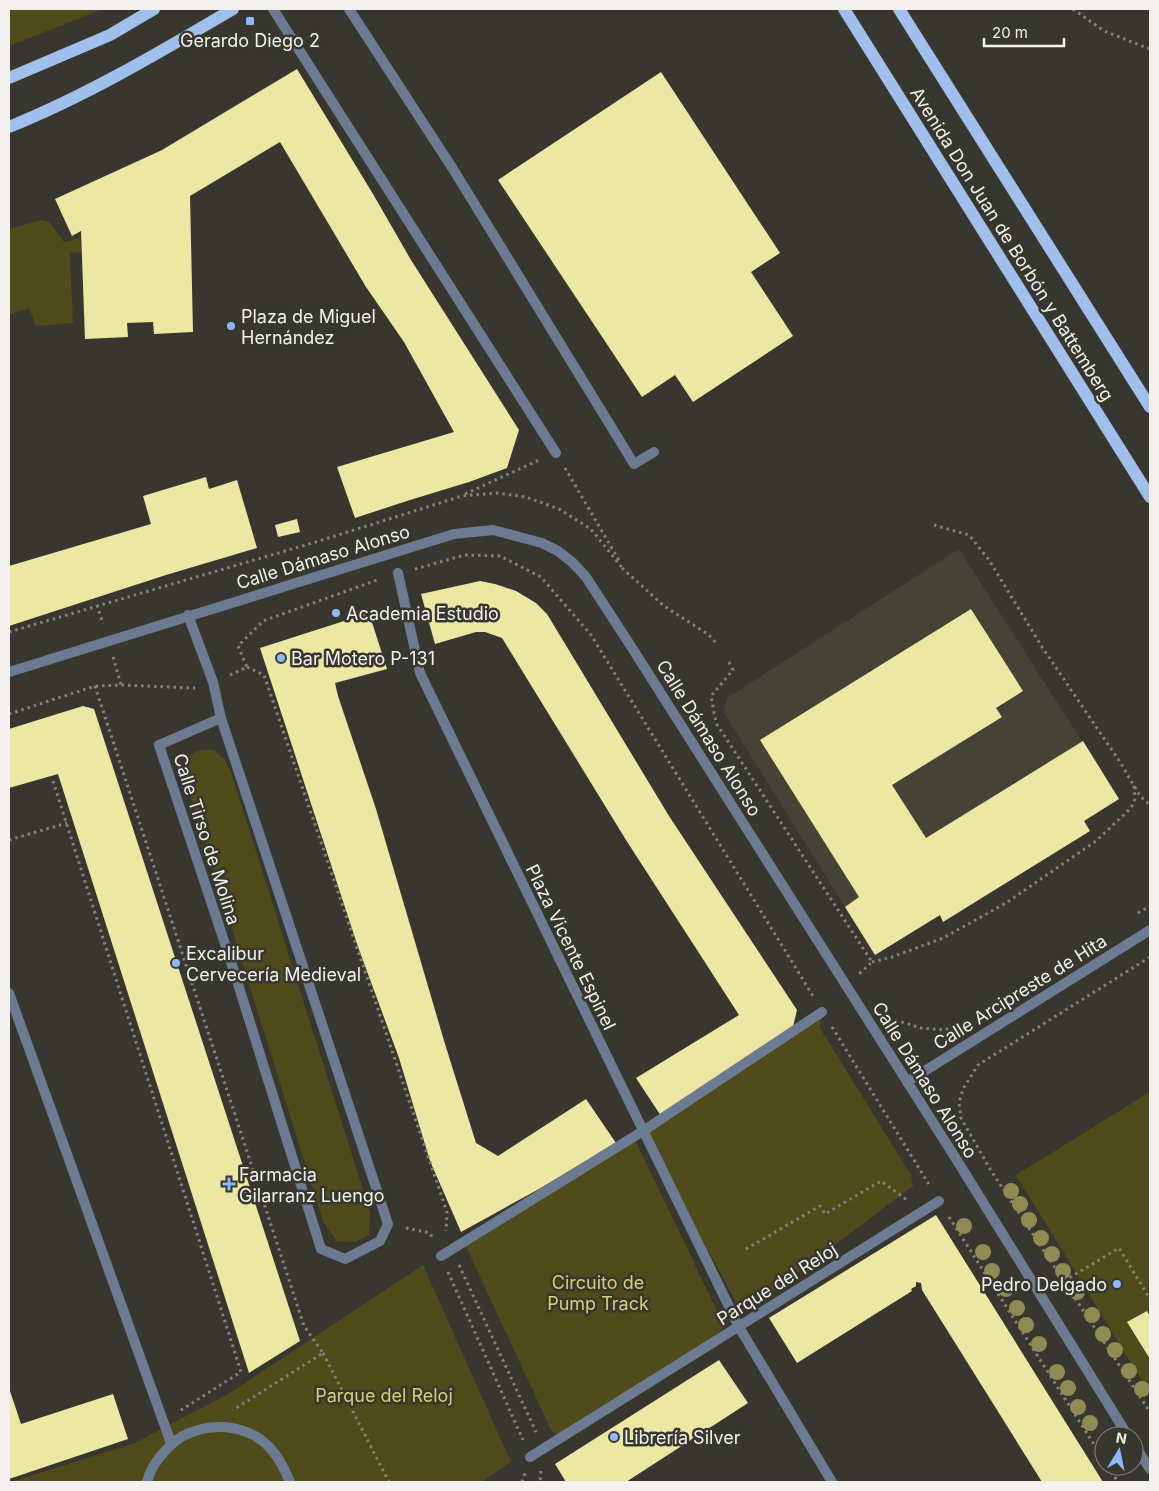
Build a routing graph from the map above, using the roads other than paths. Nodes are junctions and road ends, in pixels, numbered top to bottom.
1 (154, 9) edge
2 (233, 9) edge
3 (272, 9) edge
4 (348, 9) edge
5 (844, 9) edge
6 (899, 9) edge
7 (9, 78) edge
8 (9, 127) edge
9 (1150, 407) edge
10 (654, 452) dead end
11 (556, 453) road end
12 (1150, 497) edge
13 (398, 573) road end
14 (188, 616) junction
15 (9, 672) edge
16 (221, 718) junction
17 (1150, 930) edge
18 (9, 993) edge
19 (822, 1012) road end
20 (907, 1082) junction
21 (643, 1131) junction
22 (939, 1202) road end
23 (440, 1256) road end
24 (739, 1327) junction
25 (1122, 1426) edge
26 (172, 1443) junction
27 (530, 1457) road end
28 (147, 1482) edge
29 (290, 1482) edge
30 (832, 1482) edge

1 - 7 main road
2 - 8 main road
3 - 11 street
4 - 10 street
5 - 12 main road, Avenida Don Juan de Borbón y Battemberg
6 - 9 main road, Avenida Don Juan de Borbón y Battemberg
13 - 21 street, Plaza Vicente Espinel
14 - 15 street, Calle Dámaso Alonso
14 - 16 street
14 - 20 street, Calle Dámaso Alonso
16 - 16 street, Calle Tirso de Molina
17 - 20 street, Calle Arcipreste de Hita
18 - 26 street
19 - 21 street
20 - 25 street, Calle Dámaso Alonso
21 - 23 street
21 - 24 street, Plaza Vicente Espinel
22 - 24 street, Parque del Reloj
24 - 27 street, Parque del Reloj
24 - 30 street, Plaza Vicente Espinel
26 - 28 street
26 - 29 street

